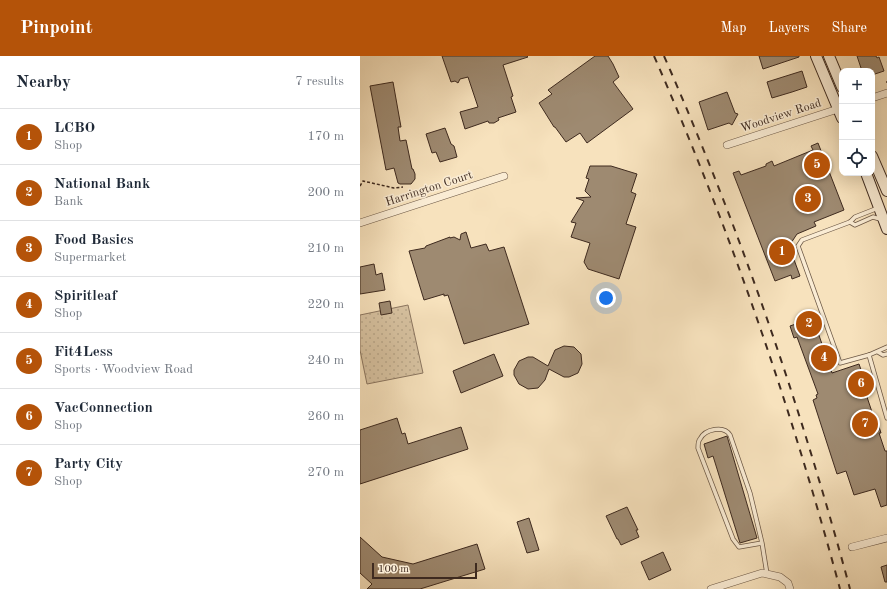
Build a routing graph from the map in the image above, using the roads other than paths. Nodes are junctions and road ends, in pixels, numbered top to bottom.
1 (816, 56) edge
2 (829, 56) edge
3 (839, 80) edge
4 (887, 93) edge
5 (875, 97) edge
6 (839, 108) edge
7 (839, 113) edge
8 (727, 145) dead end
9 (875, 163) edge
10 (504, 176) dead end
11 (867, 176) edge
12 (887, 191) edge
13 (885, 218) edge
14 (850, 222) junction
15 (360, 223) edge
16 (887, 347) edge
17 (878, 352) junction
18 (887, 354) edge
19 (868, 356) junction
20 (887, 418) edge
21 (887, 538) edge
22 (762, 543) junction
23 (852, 547) dead end
24 (767, 574) junction
25 (711, 589) edge
26 (790, 589) edge

1 - 6 main road
2 - 3 main road
4 - 5 street
7 - 8 street, Woodview Road
9 - 12 main road
10 - 15 street, Harrington Court
11 - 13 main road
13 - 14 lane
13 - 14 lane
14 - 19 lane
16 - 17 lane
17 - 18 lane
17 - 19 lane
19 - 20 lane
21 - 23 street
22 - 22 lane
22 - 24 lane
24 - 25 street
24 - 26 street

